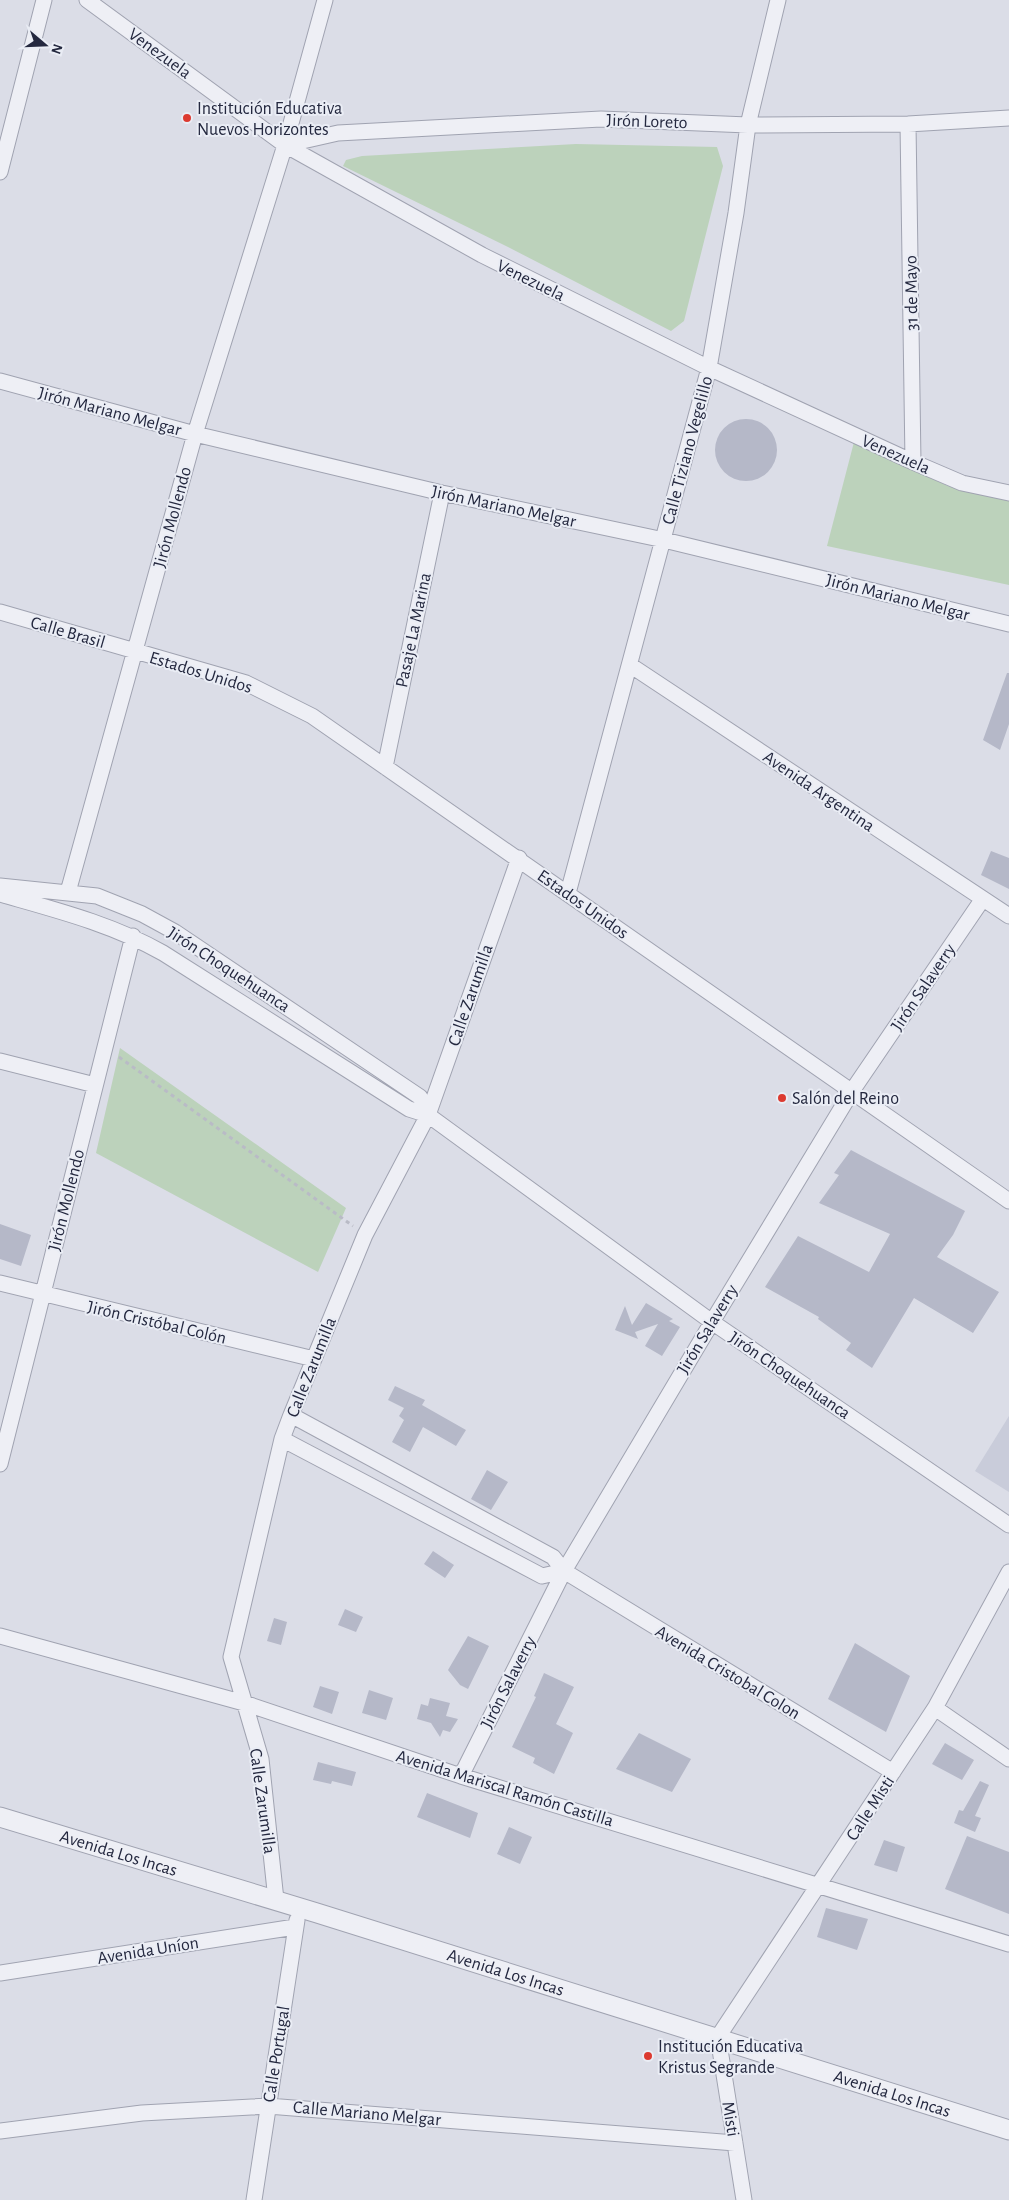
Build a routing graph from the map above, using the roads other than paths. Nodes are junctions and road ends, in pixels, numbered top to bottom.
1 (44, 0) edge
2 (87, 0) edge
3 (325, 0) edge
4 (778, 0) edge
5 (1009, 118) edge
6 (908, 124) junction
7 (748, 125) junction
8 (286, 145) junction
9 (0, 172) edge
10 (709, 368) junction
11 (0, 381) edge
12 (195, 434) junction
13 (913, 462) junction
14 (442, 492) junction
15 (1009, 493) edge
16 (664, 540) junction
17 (0, 612) edge
18 (1009, 624) edge
19 (135, 652) junction
20 (630, 665) junction
21 (385, 767) junction
22 (519, 858) junction
23 (0, 886) edge
24 (68, 892) junction
25 (568, 893) junction
26 (0, 894) edge
27 (982, 900) junction
28 (1009, 916) edge
29 (133, 936) junction
30 (0, 1061) edge
31 (94, 1085) junction
32 (852, 1091) junction
33 (428, 1115) junction
34 (1009, 1201) edge
35 (0, 1283) edge
36 (42, 1294) junction
37 (712, 1322) junction
38 (314, 1359) junction
39 (291, 1415) junction
40 (282, 1439) junction
41 (0, 1464) edge
42 (1009, 1525) edge
43 (564, 1571) junction
44 (1009, 1572) edge
45 (0, 1636) edge
46 (244, 1703) junction
47 (935, 1708) junction
48 (1009, 1759) edge
49 (893, 1772) junction
50 (461, 1776) junction
51 (0, 1817) edge
52 (820, 1885) junction
53 (276, 1900) junction
54 (298, 1907) junction
55 (295, 1927) junction
56 (1009, 1944) edge
57 (0, 1974) edge
58 (718, 2037) junction
59 (268, 2106) junction
60 (1009, 2130) edge
61 (0, 2131) edge
62 (735, 2143) junction
63 (254, 2200) edge
64 (744, 2200) edge

1 - 9 street
2 - 8 street, Venezuela
3 - 8 street, Jirón Mollendo
4 - 7 street, Calle Tiziano Vegelillo
5 - 6 street, Jirón Loreto
6 - 7 street, Jirón Loreto
6 - 13 street, 31 de Mayo
7 - 8 street, Jirón Loreto
7 - 10 street, Calle Tiziano Vegelillo
8 - 10 street, Venezuela
8 - 12 street, Jirón Mollendo
10 - 13 street, Venezuela
10 - 16 street, Calle Tiziano Vegelillo
11 - 12 street, Jirón Mariano Melgar
12 - 14 street, Jirón Mariano Melgar
12 - 19 street, Jirón Mollendo
13 - 15 street, Venezuela
14 - 16 street, Jirón Mariano Melgar
14 - 21 street, Pasaje La Marina
16 - 18 street, Jirón Mariano Melgar
16 - 20 street, Calle Tiziano Vegelillo
17 - 19 street, Calle Brasil
19 - 21 street, Estados Unidos
19 - 24 street, Jirón Mollendo
20 - 25 street, Calle Tiziano Vegelillo
20 - 27 street, Avenida Argentina
21 - 22 street, Estados Unidos
22 - 25 street, Estados Unidos
22 - 33 street, Calle Zarumilla
23 - 24 street, Jirón Choquehuanca
24 - 33 street, Jirón Choquehuanca
25 - 32 street, Estados Unidos
26 - 29 street, Jirón Choquehuanca
27 - 28 street, Avenida Argentina
27 - 32 street, Jirón Salaverry
29 - 31 street, Jirón Mollendo
29 - 33 street, Jirón Choquehuanca
30 - 31 street
31 - 36 street, Jirón Mollendo
32 - 34 street, Estados Unidos
32 - 37 street, Jirón Salaverry
33 - 37 street, Jirón Choquehuanca
33 - 38 street, Calle Zarumilla
35 - 36 street, Jirón Cristóbal Colón
36 - 38 street, Jirón Cristóbal Colón
36 - 41 street, Jirón Mollendo
37 - 42 street, Jirón Choquehuanca
37 - 43 street, Jirón Salaverry
38 - 39 street, Calle Zarumilla
39 - 40 street, Calle Zarumilla
39 - 43 street, Avenida Cristobal Colon
40 - 43 street
40 - 46 street, Calle Zarumilla
43 - 49 street, Avenida Cristobal Colon
43 - 50 street, Jirón Salaverry
44 - 47 street, Calle Misti
45 - 46 street, Avenida Mariscal Ramón Castilla
46 - 50 street, Avenida Mariscal Ramón Castilla
46 - 53 street, Calle Zarumilla
47 - 48 street
47 - 49 street, Calle Misti
49 - 52 street, Calle Misti
50 - 52 street, Avenida Mariscal Ramón Castilla
51 - 53 street, Avenida Los Incas
52 - 56 street, Avenida Mariscal Ramón Castilla
52 - 58 street, Calle Misti
53 - 54 street, Avenida Los Incas
54 - 55 street, Calle Portugal
54 - 58 street, Avenida Los Incas
55 - 57 street, Avenida Uníon
55 - 59 street, Calle Portugal
58 - 60 street, Avenida Los Incas
58 - 62 street, Misti
59 - 61 street, Calle Mariano Melgar
59 - 62 street, Calle Mariano Melgar
59 - 63 street, Calle Portugal
62 - 64 street, Misti

